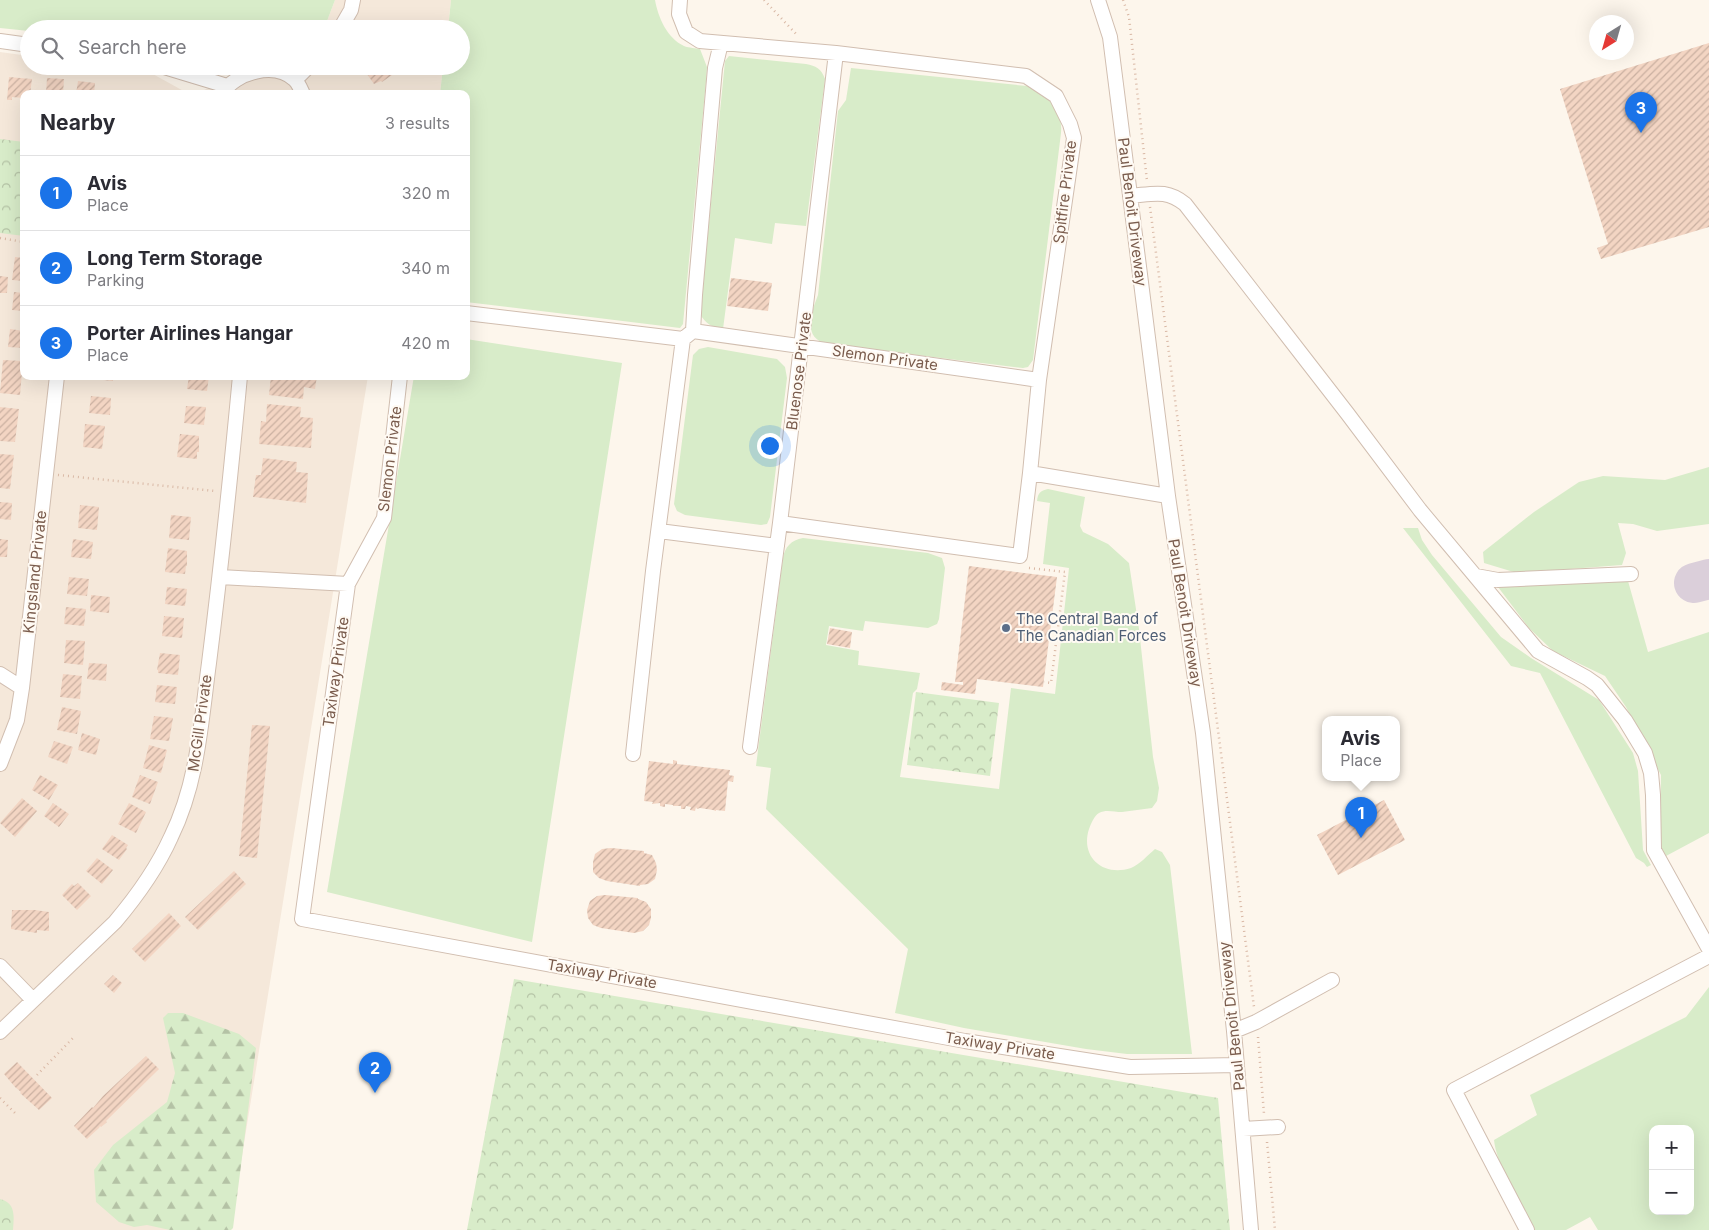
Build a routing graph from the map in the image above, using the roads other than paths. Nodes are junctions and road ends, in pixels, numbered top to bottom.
1 (353, 0) edge
2 (680, 0) edge
3 (1098, 0) edge
4 (345, 20) edge
5 (0, 41) edge
6 (721, 43) junction
7 (20, 44) edge
8 (836, 53) junction
9 (185, 75) edge
10 (248, 75) edge
11 (285, 75) edge
12 (300, 75) edge
13 (295, 80) junction
14 (225, 90) edge
15 (301, 90) edge
16 (1130, 196) junction
17 (470, 313) edge
18 (688, 335) junction
19 (802, 346) junction
20 (57, 380) edge
21 (240, 380) edge
22 (400, 380) edge
23 (1039, 380) junction
24 (1030, 473) junction
25 (1168, 496) junction
26 (780, 523) junction
27 (659, 531) junction
28 (777, 546) junction
29 (1631, 574) dead end
30 (1476, 576) junction
31 (220, 577) junction
32 (348, 584) junction
33 (0, 674) edge
34 (22, 688) junction
35 (750, 748) dead end
36 (633, 754) dead end
37 (0, 764) edge
38 (1709, 949) edge
39 (1709, 956) edge
40 (0, 966) edge
41 (1332, 980) dead end
42 (33, 1000) junction
43 (1234, 1031) junction
44 (0, 1032) edge
45 (1237, 1065) junction
46 (1272, 1127) road end
47 (1243, 1129) junction
48 (1527, 1227) edge
49 (1252, 1230) edge

1 - 4 street
2 - 6 street, Spitfire Private
3 - 16 street, Paul Benoit Driveway
5 - 7 street
6 - 8 street, Spitfire Private
6 - 18 street
8 - 19 street, Bluenose Private
8 - 23 street, Spitfire Private
9 - 14 street
10 - 14 street
11 - 13 street
12 - 13 street
13 - 15 street
16 - 25 street, Paul Benoit Driveway
16 - 30 street
17 - 18 street, Slemon Private
18 - 19 street, Slemon Private
18 - 27 street
19 - 23 street, Slemon Private
19 - 26 street, Bluenose Private
20 - 34 street, Kingsland Private
21 - 31 street, McGill Private
22 - 32 street, Slemon Private
23 - 24 street, Spitfire Private
24 - 25 street
24 - 26 street, Spitfire Private
25 - 43 street, Paul Benoit Driveway
26 - 28 street, Bluenose Private
27 - 28 street
27 - 36 street
28 - 35 street, Bluenose Private
29 - 30 street
30 - 38 street
31 - 32 street
31 - 42 street, McGill Private
32 - 45 street, Taxiway Private
33 - 34 street
34 - 37 street, Kingsland Private
39 - 48 street
40 - 42 street
41 - 43 street
42 - 44 street, McGill Private
43 - 45 street, Paul Benoit Driveway
45 - 47 street, Paul Benoit Driveway
46 - 47 street
47 - 49 street, Paul Benoit Driveway

